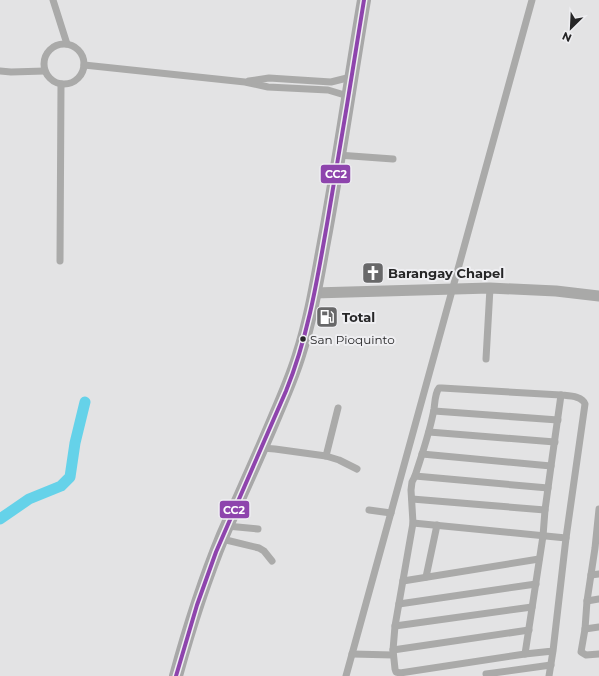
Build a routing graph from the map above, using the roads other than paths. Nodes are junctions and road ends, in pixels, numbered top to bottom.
1 (53, 0) edge
2 (364, 0) edge
3 (532, 0) edge
4 (67, 44) junction
5 (84, 66) junction
6 (0, 71) edge
7 (45, 71) junction
8 (269, 78) junction
9 (351, 78) junction
10 (245, 82) junction
11 (61, 84) junction
12 (268, 87) junction
13 (348, 96) junction
14 (338, 155) junction
15 (393, 159) dead end
16 (60, 261) dead end
17 (453, 288) junction
18 (490, 288) junction
19 (314, 293) junction
20 (599, 296) edge
21 (486, 359) dead end
22 (561, 395) junction
23 (338, 408) dead end
24 (434, 411) junction
25 (558, 420) junction
26 (428, 432) junction
27 (555, 442) junction
28 (262, 448) junction
29 (422, 454) junction
30 (326, 456) junction
31 (551, 466) junction
32 (357, 469) dead end
33 (415, 476) junction
34 (548, 488) junction
35 (412, 499) junction
36 (599, 509) edge
37 (369, 510) dead end
38 (545, 510) junction
39 (391, 513) junction
40 (598, 519) edge
41 (413, 523) junction
42 (437, 525) junction
43 (227, 526) junction
44 (258, 529) dead end
45 (543, 536) junction
46 (566, 538) junction
47 (222, 539) junction
48 (597, 548) edge
49 (539, 559) junction
50 (272, 561) dead end
51 (599, 574) edge
52 (591, 575) junction
53 (426, 577) junction
54 (403, 581) junction
55 (536, 584) junction
56 (599, 599) edge
57 (587, 600) junction
58 (399, 604) junction
59 (532, 606) junction
60 (395, 626) junction
61 (599, 627) edge
62 (584, 629) junction
63 (529, 630) junction
64 (553, 651) junction
65 (393, 652) junction
66 (352, 654) junction
67 (525, 654) junction
68 (599, 654) edge
69 (551, 665) junction
70 (486, 674) dead end
71 (176, 676) edge
72 (346, 676) edge
73 (549, 676) edge

1 - 4 street
2 - 9 highway
3 - 17 street
4 - 5 street
4 - 7 street
5 - 10 street
5 - 11 street
6 - 7 street
7 - 11 street
8 - 9 street
8 - 10 street
8 - 12 street
9 - 13 highway
10 - 12 street
11 - 16 street
12 - 13 street
13 - 14 highway
14 - 15 street
14 - 19 highway
17 - 18 street
17 - 19 street
17 - 39 street
18 - 20 street
18 - 21 street
19 - 28 highway
22 - 24 street
22 - 25 street
22 - 46 street
23 - 30 street
24 - 25 street
24 - 26 street
25 - 27 street
26 - 27 street
26 - 29 street
27 - 31 street
28 - 30 street
28 - 43 highway
29 - 31 street
29 - 33 street
30 - 32 street
31 - 34 street
33 - 34 street
33 - 35 street
34 - 38 street
35 - 38 street
35 - 41 street
36 - 40 street
37 - 39 street
38 - 45 street
39 - 66 street
40 - 48 street
41 - 42 street
41 - 54 street
42 - 45 street
42 - 53 street
43 - 44 street
43 - 47 highway
45 - 46 street
45 - 49 street
46 - 64 street
47 - 50 street
47 - 71 highway
48 - 52 street
49 - 53 street
49 - 55 street
51 - 52 street
52 - 57 street
53 - 54 street
54 - 58 street
55 - 58 street
55 - 59 street
56 - 57 street
57 - 62 street
58 - 60 street
59 - 60 street
59 - 63 street
60 - 65 street
61 - 62 street
62 - 68 street
63 - 65 street
63 - 67 street
64 - 67 street
64 - 69 street
65 - 66 street
65 - 67 street
66 - 72 street
69 - 70 street
69 - 73 street

